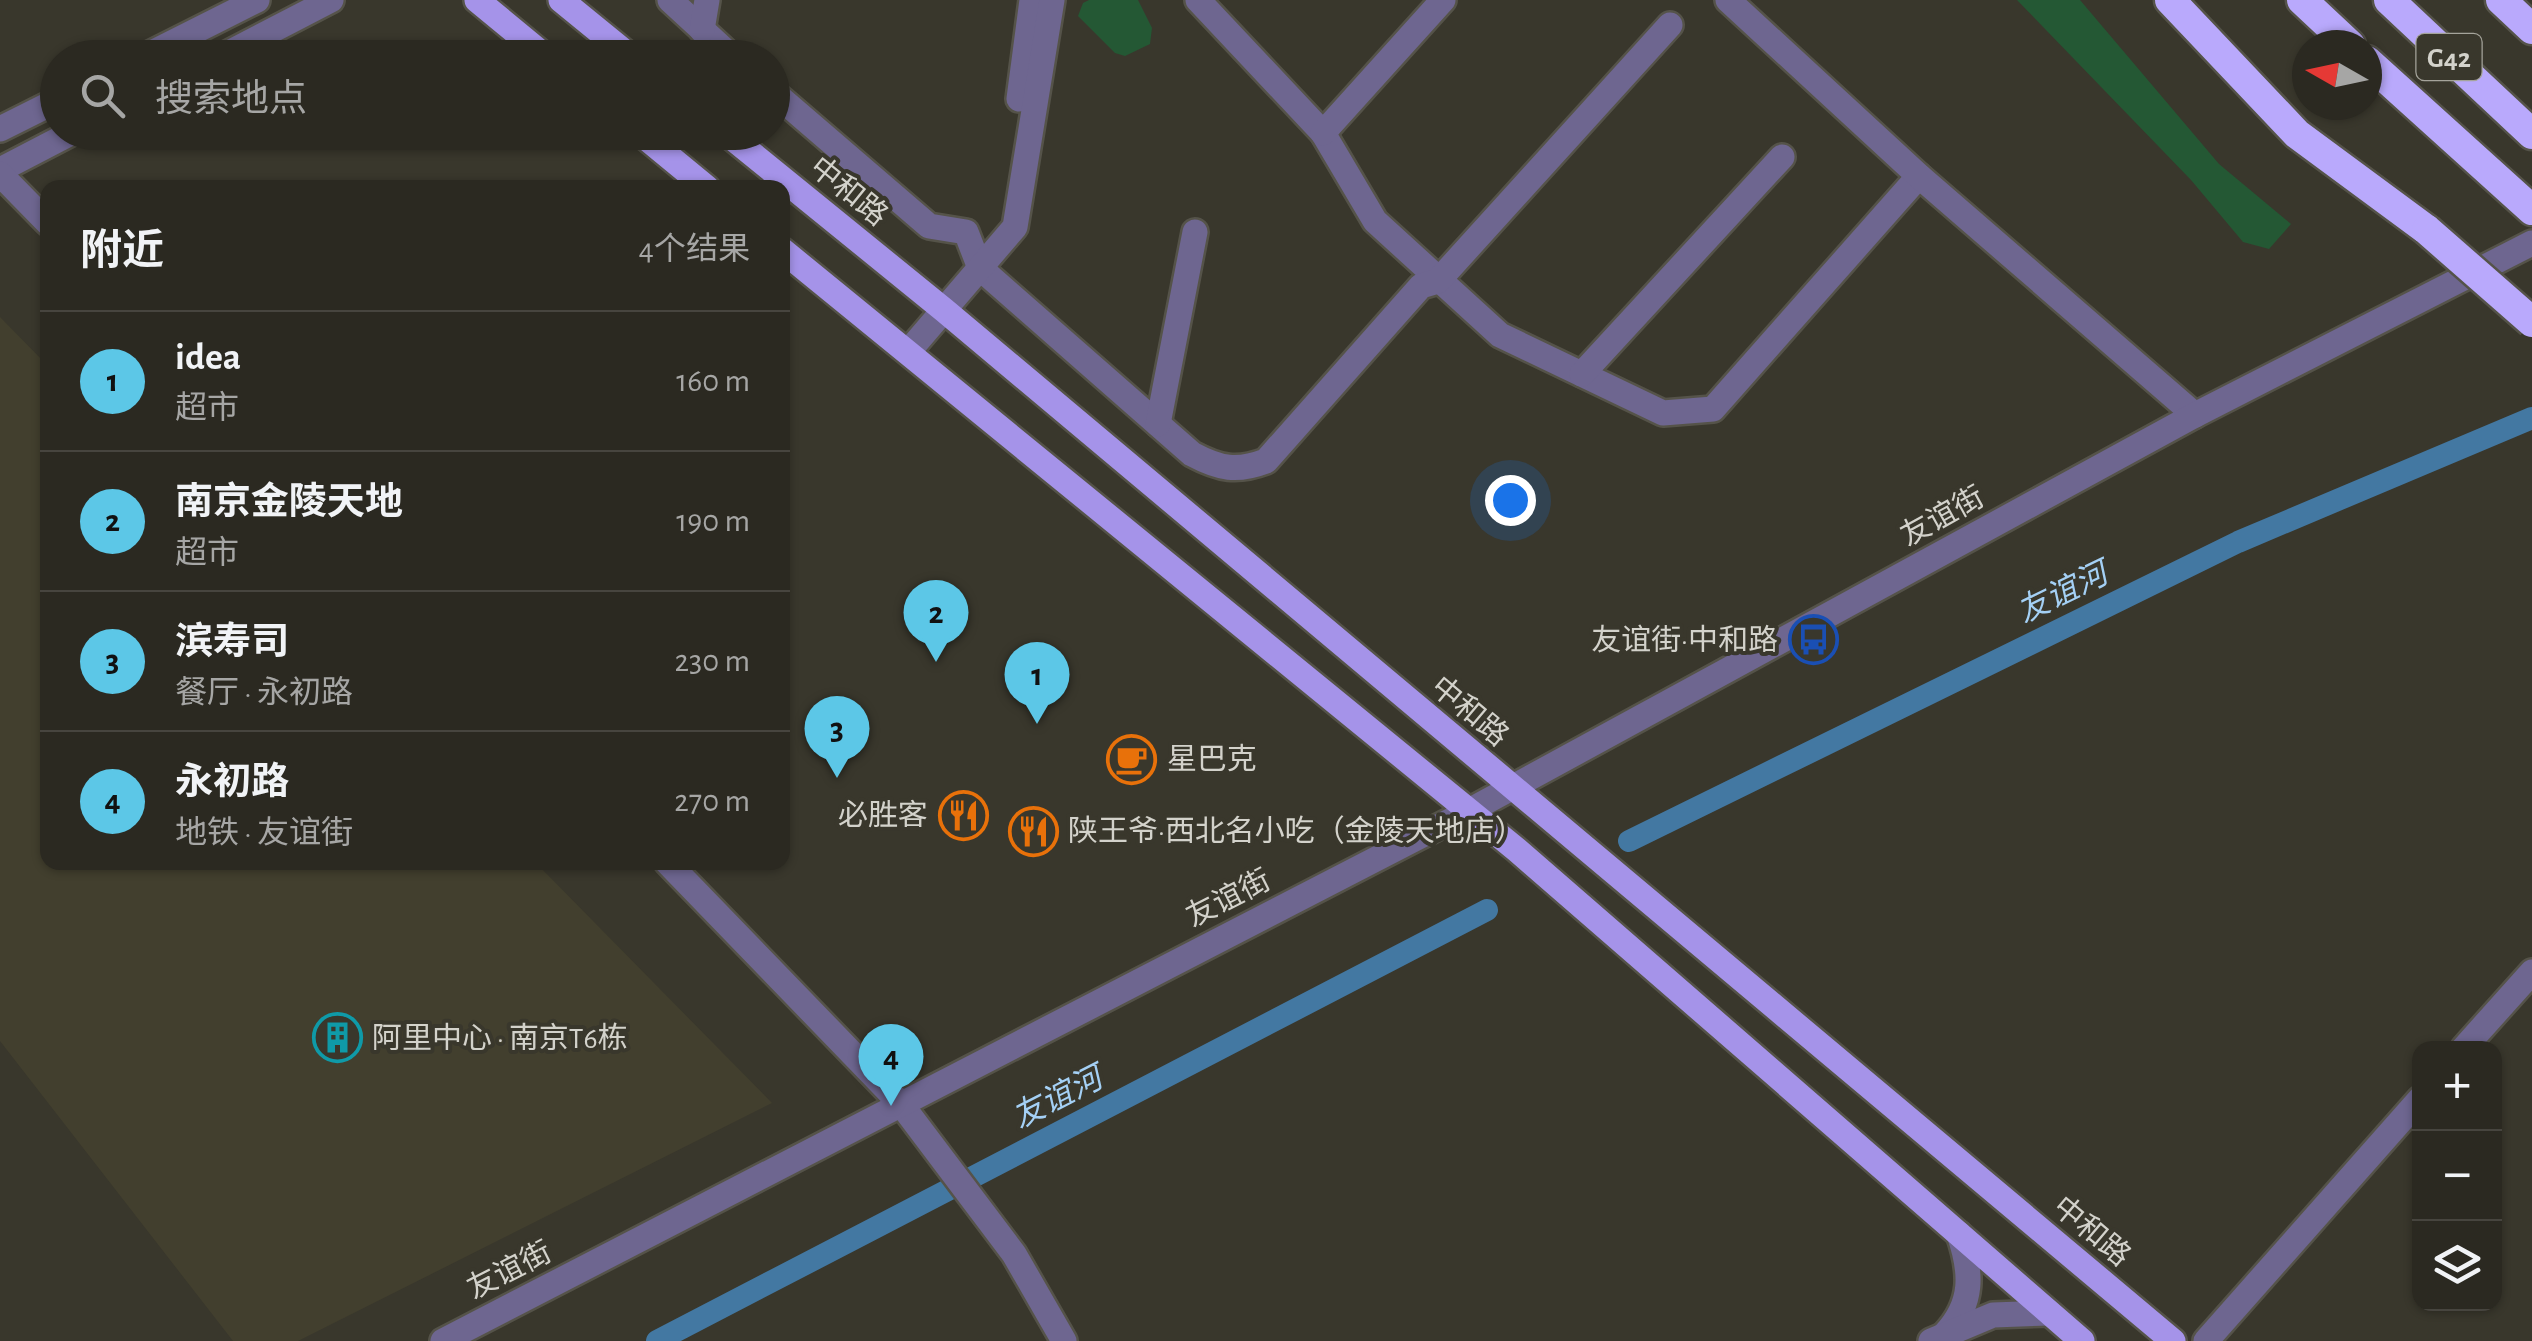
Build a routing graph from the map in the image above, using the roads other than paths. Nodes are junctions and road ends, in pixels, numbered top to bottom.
1 (256, 0) edge
2 (331, 0) edge
3 (477, 0) edge
4 (561, 0) edge
5 (670, 0) edge
6 (708, 0) edge
7 (1032, 0) edge
8 (1052, 0) edge
9 (1198, 0) edge
10 (1443, 0) edge
11 (1728, 0) edge
12 (2170, 0) edge
13 (2302, 0) edge
14 (2389, 0) edge
15 (2501, 0) edge
16 (1670, 24) dead end
17 (2532, 29) edge
18 (702, 30) junction
19 (2334, 30) edge
20 (177, 40) edge
21 (254, 40) edge
22 (526, 40) edge
23 (610, 40) edge
24 (713, 40) edge
25 (2382, 75) edge
26 (790, 106) edge
27 (40, 109) edge
28 (0, 129) edge
29 (1324, 133) junction
30 (2532, 134) edge
31 (40, 150) edge
32 (661, 150) edge
33 (747, 150) edge
34 (1782, 158) dead end
35 (0, 172) edge
36 (1919, 176) junction
37 (696, 180) edge
38 (784, 180) edge
39 (790, 185) edge
40 (2532, 210) edge
41 (40, 214) edge
42 (1195, 232) dead end
43 (2532, 243) edge
44 (999, 245) junction
45 (790, 256) edge
46 (980, 268) junction
47 (1438, 281) junction
48 (944, 310) junction
49 (2532, 322) edge
50 (908, 352) junction
51 (1582, 374) junction
52 (2195, 415) junction
53 (1158, 424) junction
54 (1511, 788) junction
55 (1469, 810) junction
56 (675, 870) edge
57 (2532, 972) edge
58 (2470, 1041) edge
59 (901, 1104) junction
60 (2412, 1108) edge
61 (1959, 1234) junction
62 (2049, 1312) junction
63 (1938, 1337) edge
64 (443, 1341) edge
65 (1064, 1341) edge
66 (2082, 1341) edge
67 (2173, 1341) edge
68 (2206, 1341) edge

1 - 20 street
2 - 21 street
3 - 22 main road
4 - 23 main road
5 - 18 street
6 - 18 street
7 - 44 street
8 - 44 street
9 - 29 street
10 - 29 street
11 - 36 street
12 - 49 highway, bridge
13 - 19 highway
14 - 30 highway, G42
15 - 17 highway
16 - 47 street
18 - 24 street
25 - 40 highway, G42
26 - 46 street
27 - 28 street
29 - 47 street
31 - 35 street
32 - 37 main road
33 - 38 main road, 中和路
34 - 51 street
35 - 41 street
36 - 51 street
36 - 52 street
39 - 48 main road, 中和路
42 - 53 street
43 - 52 street, 友谊街
44 - 46 street
45 - 50 main road
46 - 48 street
46 - 53 street
47 - 51 street
47 - 53 street
48 - 50 street
48 - 54 main road, 中和路
50 - 55 main road
52 - 54 street, 友谊街
54 - 55 street, 友谊街
54 - 67 main road, 中和路
55 - 59 street, 友谊街
55 - 61 main road
56 - 59 street
57 - 58 street
59 - 64 street, 友谊街
59 - 65 street
60 - 68 street
61 - 62 main road
61 - 63 street
62 - 63 street
62 - 66 main road

